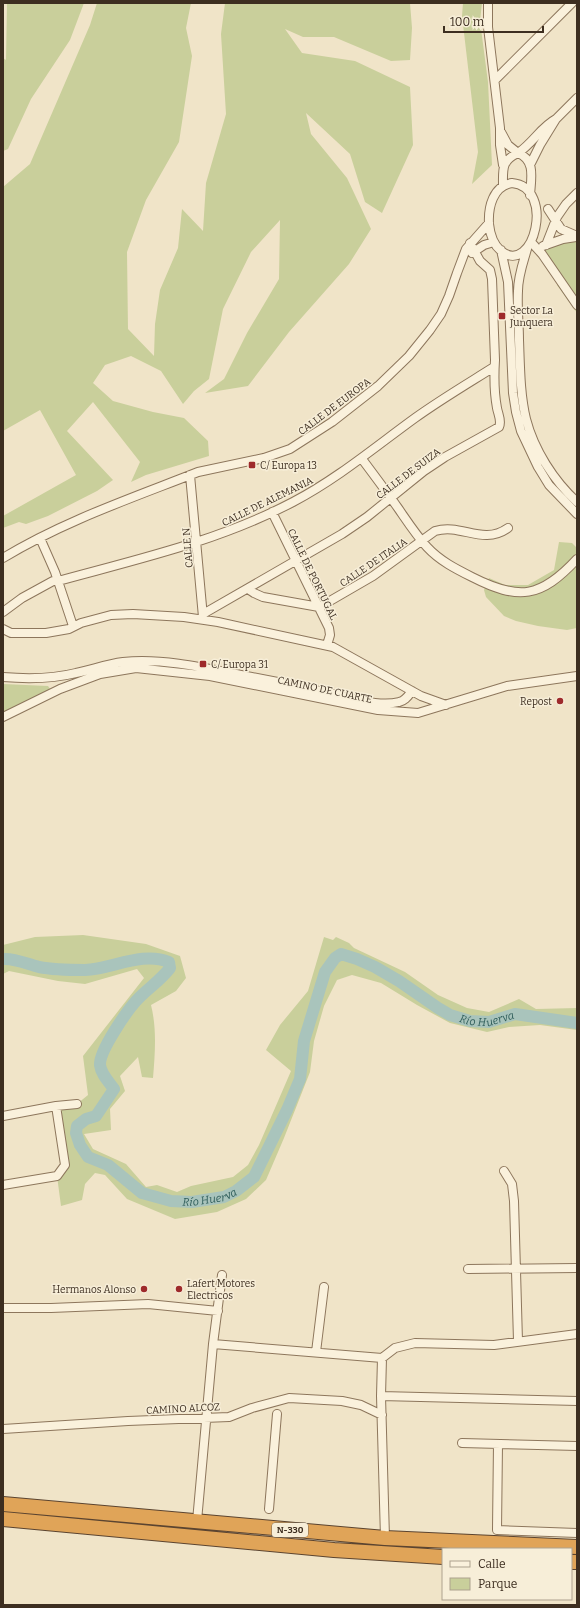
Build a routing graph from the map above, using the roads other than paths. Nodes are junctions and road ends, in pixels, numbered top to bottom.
1 (488, 3) edge
2 (572, 3) edge
3 (494, 80) junction
4 (577, 98) edge
5 (556, 119) junction
6 (500, 128) junction
7 (518, 153) junction
8 (531, 163) junction
9 (503, 165) junction
10 (503, 186) junction
11 (577, 193) edge
12 (530, 195) junction
13 (534, 204) junction
14 (566, 204) junction
15 (548, 209) junction
16 (555, 221) junction
17 (489, 223) junction
18 (577, 237) edge
19 (494, 242) junction
20 (470, 243) junction
21 (529, 246) junction
22 (542, 247) junction
23 (501, 250) junction
24 (475, 251) junction
25 (463, 260) junction
26 (480, 261) junction
27 (577, 305) edge
28 (494, 367) junction
29 (362, 459) junction
30 (190, 475) junction
31 (391, 498) junction
32 (577, 502) edge
33 (272, 512) junction
34 (577, 514) edge
35 (508, 528) dead end
36 (40, 538) junction
37 (421, 540) junction
38 (197, 542) junction
39 (3, 558) edge
40 (577, 559) edge
41 (296, 561) junction
42 (58, 581) junction
43 (248, 589) junction
44 (319, 607) junction
45 (3, 612) edge
46 (203, 617) junction
47 (73, 626) junction
48 (3, 629) edge
49 (327, 645) junction
50 (577, 676) edge
51 (3, 677) edge
52 (412, 691) junction
53 (421, 696) junction
54 (429, 699) junction
55 (446, 705) junction
56 (429, 711) junction
57 (3, 718) edge
58 (77, 1104) dead end
59 (56, 1106) junction
60 (3, 1116) edge
61 (504, 1172) dead end
62 (3, 1185) edge
63 (517, 1268) junction
64 (577, 1268) edge
65 (468, 1269) dead end
66 (222, 1275) dead end
67 (324, 1287) dead end
68 (3, 1308) edge
69 (218, 1311) junction
70 (577, 1334) edge
71 (518, 1341) junction
72 (213, 1344) junction
73 (316, 1352) junction
74 (382, 1358) junction
75 (381, 1396) junction
76 (577, 1401) edge
77 (277, 1414) dead end
78 (382, 1415) junction
79 (206, 1417) junction
80 (3, 1429) edge
81 (462, 1444) dead end
82 (498, 1444) junction
83 (577, 1446) edge
84 (3, 1504) edge
85 (269, 1509) dead end
86 (3, 1519) edge
87 (197, 1521) junction
88 (577, 1533) edge
89 (385, 1538) junction
90 (577, 1547) edge
91 (442, 1557) edge

1 - 3 street
2 - 3 street
3 - 6 street
4 - 5 street
5 - 7 street
5 - 8 street
6 - 7 street
6 - 9 street
7 - 8 street
7 - 9 street
8 - 12 street
9 - 10 street
10 - 12 street
10 - 17 street
11 - 14 street
12 - 13 street
13 - 15 street
13 - 21 street
14 - 15 street
14 - 16 street
15 - 16 street
16 - 18 street
16 - 22 street
17 - 19 street
17 - 20 street, CALLE DE EUROPA
18 - 22 street
19 - 23 street
19 - 24 street, CALLE DE EUROPA
20 - 24 street, CALLE DE SUIZA
20 - 25 street, CALLE DE EUROPA
21 - 22 street
21 - 23 street
21 - 32 street
22 - 27 street
23 - 34 street
24 - 25 street, CALLE DE EUROPA
24 - 26 street, CALLE DE SUIZA
25 - 26 street
25 - 30 street, CALLE DE EUROPA
26 - 28 street, CALLE DE SUIZA
28 - 29 street, CALLE DE ALEMANIA
28 - 31 street, CALLE DE SUIZA
29 - 31 street
29 - 33 street, CALLE DE ALEMANIA
30 - 36 street, CALLE DE EUROPA
30 - 38 street, CALLE N
31 - 37 street
31 - 41 street, CALLE DE SUIZA
33 - 38 street, CALLE DE ALEMANIA
33 - 41 street, CALLE DE PORTUGAL
35 - 37 street, CALLE DE ITALIA
36 - 39 street, CALLE DE EUROPA
36 - 42 street
37 - 40 street
37 - 44 street, CALLE DE ITALIA
38 - 42 street, CALLE DE ALEMANIA
38 - 46 street, CALLE N
41 - 43 street, CALLE DE SUIZA
41 - 44 street, CALLE DE PORTUGAL
42 - 45 street, CALLE DE ALEMANIA
42 - 47 street
43 - 44 street
43 - 46 street, CALLE DE SUIZA
44 - 49 street, CALLE DE PORTUGAL
46 - 47 street
46 - 49 street
47 - 48 street
49 - 52 street
50 - 55 street, CAMINO DE CUARTE
51 - 52 street
52 - 53 street
53 - 54 street
53 - 56 street
54 - 55 street
54 - 56 street
55 - 56 street, CAMINO DE CUARTE
56 - 57 street, CAMINO DE CUARTE
58 - 59 street
59 - 60 street
59 - 62 street
61 - 63 street
63 - 64 street
63 - 65 street
63 - 71 street
66 - 69 street
67 - 73 street
68 - 69 street
69 - 72 street
70 - 71 street
71 - 74 street
72 - 73 street
72 - 79 street
73 - 74 street
74 - 75 street
75 - 76 street
75 - 78 street
77 - 85 street
78 - 79 street, CAMINO ALCOZ
78 - 89 street
79 - 80 street, CAMINO ALCOZ
79 - 87 street
81 - 82 street
82 - 83 street
82 - 88 street
84 - 87 highway, N-330
86 - 91 highway, N-330
87 - 89 highway, N-330
89 - 90 highway, N-330

